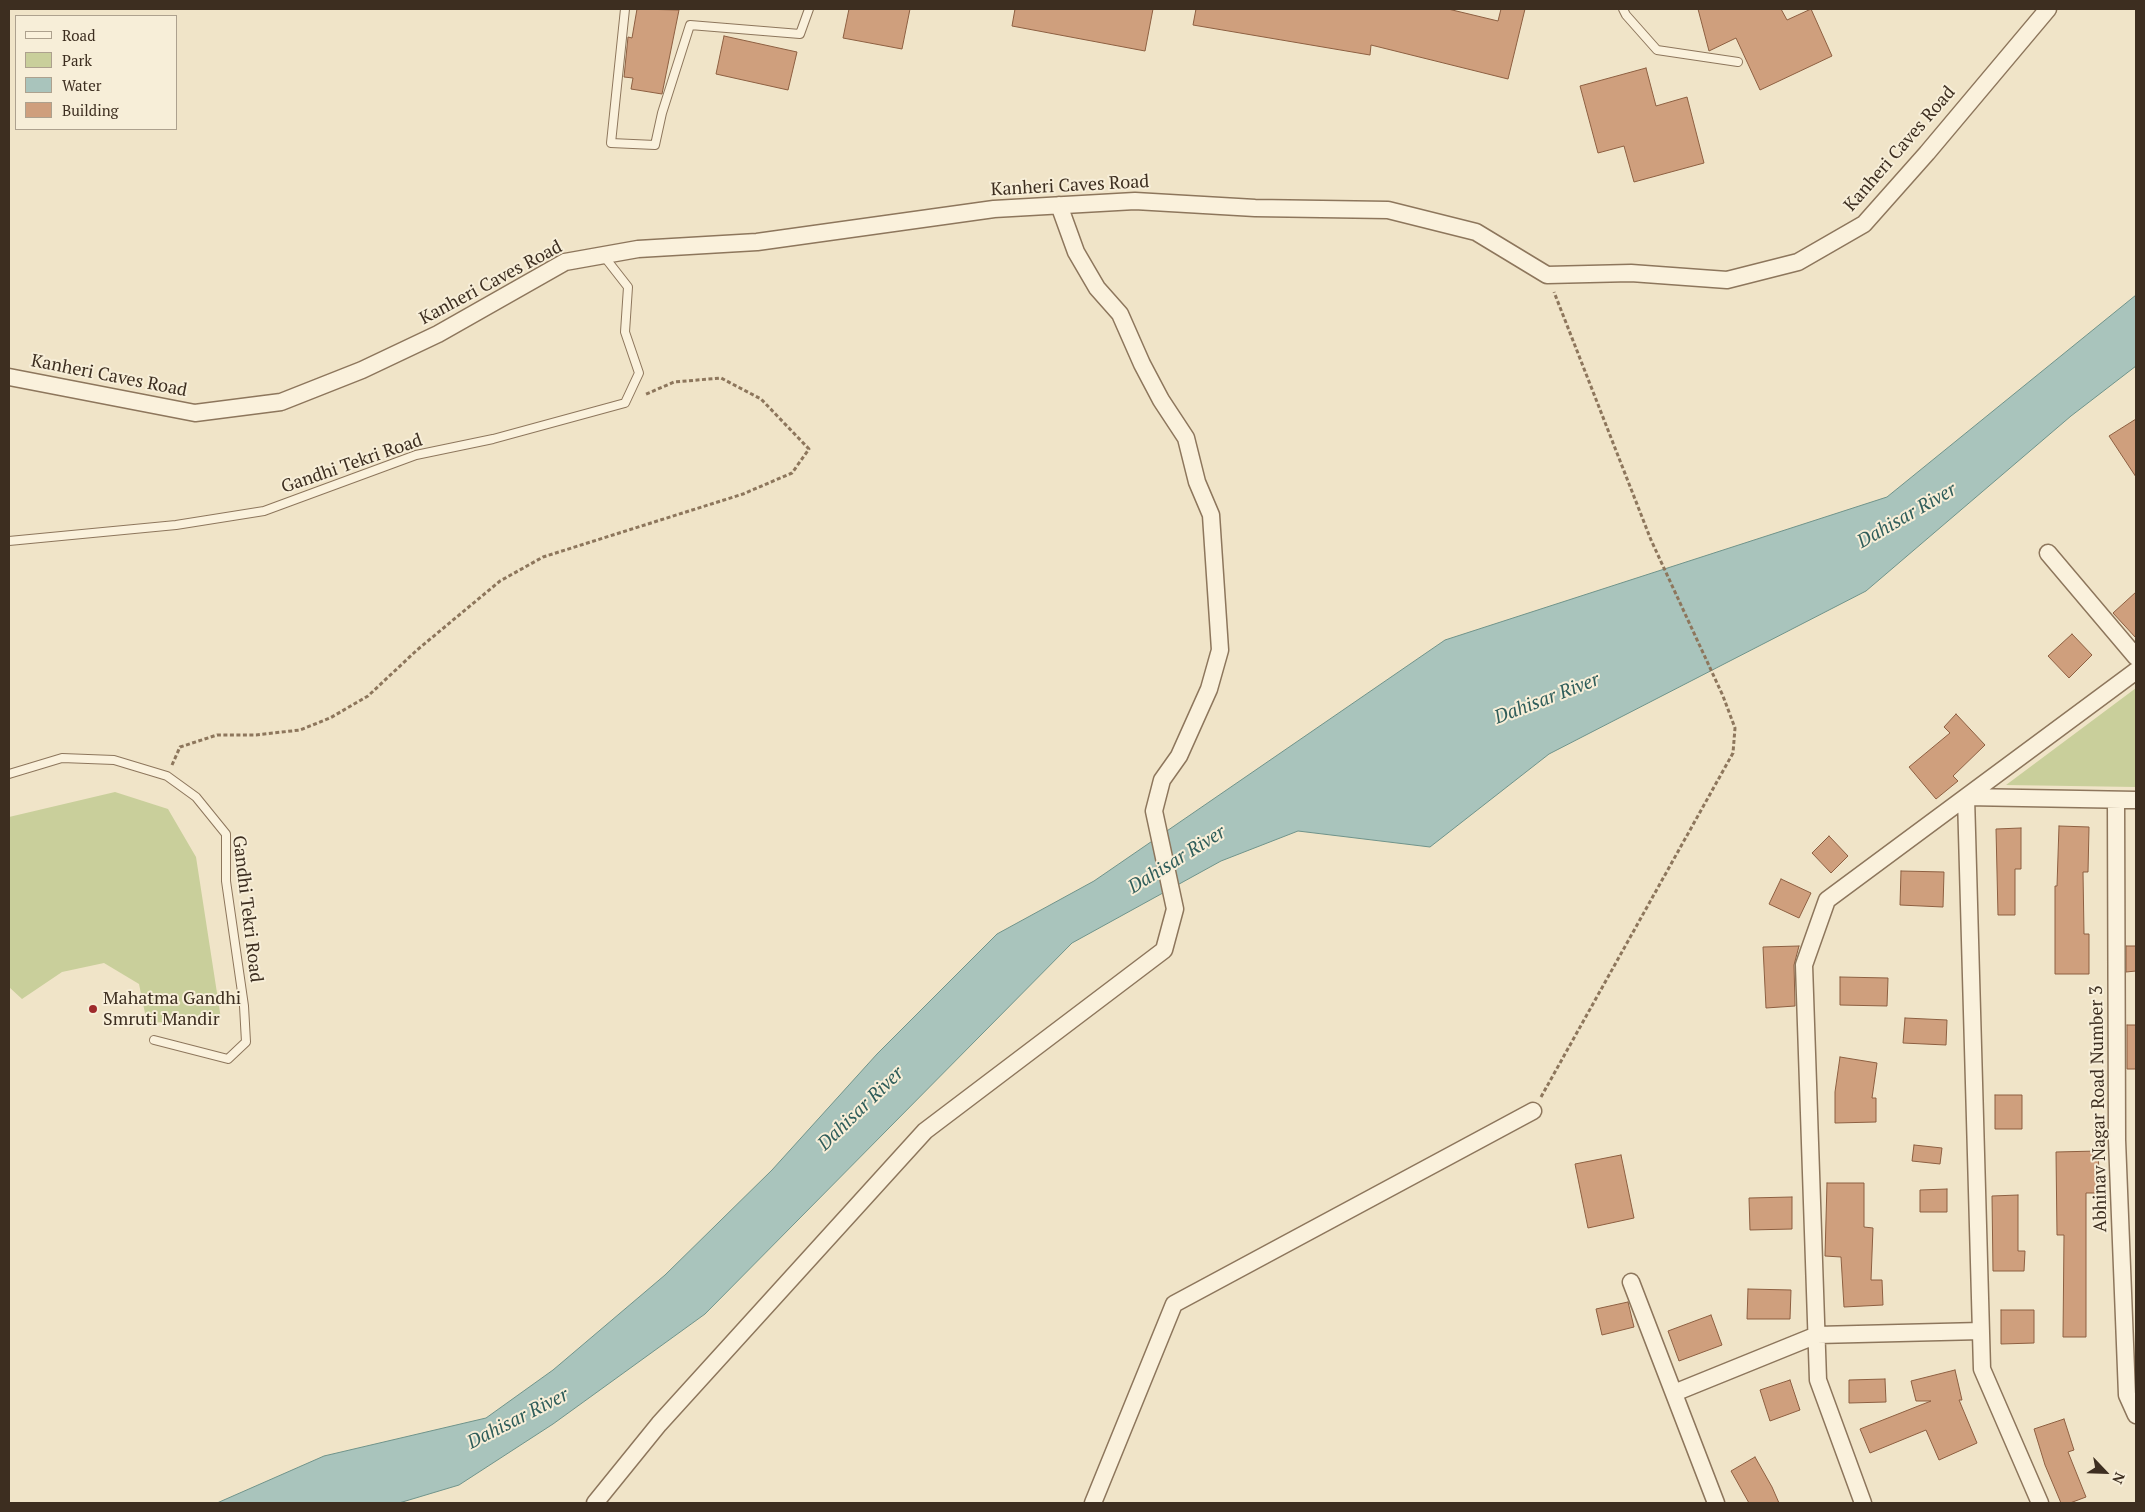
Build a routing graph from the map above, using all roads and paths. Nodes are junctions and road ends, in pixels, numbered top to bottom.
1 (625, 9) edge
2 (809, 9) edge
3 (1623, 9) edge
4 (2048, 9) edge
5 (1738, 62) dead end
6 (1059, 205) junction
7 (604, 255) junction
8 (1547, 275) junction
9 (9, 377) edge
10 (625, 403) junction
11 (9, 541) edge
12 (2048, 552) dead end
13 (2136, 657) edge
14 (2136, 671) edge
15 (9, 774) edge
16 (167, 776) junction
17 (1966, 797) junction
18 (2116, 800) junction
19 (2136, 800) edge
20 (154, 1040) dead end
21 (1533, 1111) joint
22 (1631, 1282) dead end
23 (1982, 1331) junction
24 (1817, 1335) junction
25 (1674, 1393) junction
26 (2136, 1415) edge
27 (595, 1503) edge
28 (1093, 1503) edge
29 (1716, 1503) edge
30 (1863, 1503) edge
31 (2040, 1503) edge

1 - 2 lane
3 - 5 lane
4 - 8 street, Kanheri Caves Road
6 - 7 street, Kanheri Caves Road
6 - 8 street, Kanheri Caves Road
6 - 27 street
7 - 9 street, Kanheri Caves Road
7 - 10 lane
8 - 21 path
10 - 11 lane, Gandhi Tekri Road
10 - 16 path
12 - 13 street
14 - 17 street
15 - 16 lane, Gandhi Tekri Road
16 - 20 lane, Gandhi Tekri Road
17 - 18 street
17 - 23 street
17 - 24 street
18 - 19 street
18 - 26 street, Abhinav Nagar Road Number 3
21 - 28 street
22 - 25 street
23 - 24 street
23 - 31 street
24 - 25 street
24 - 30 street
25 - 29 street

